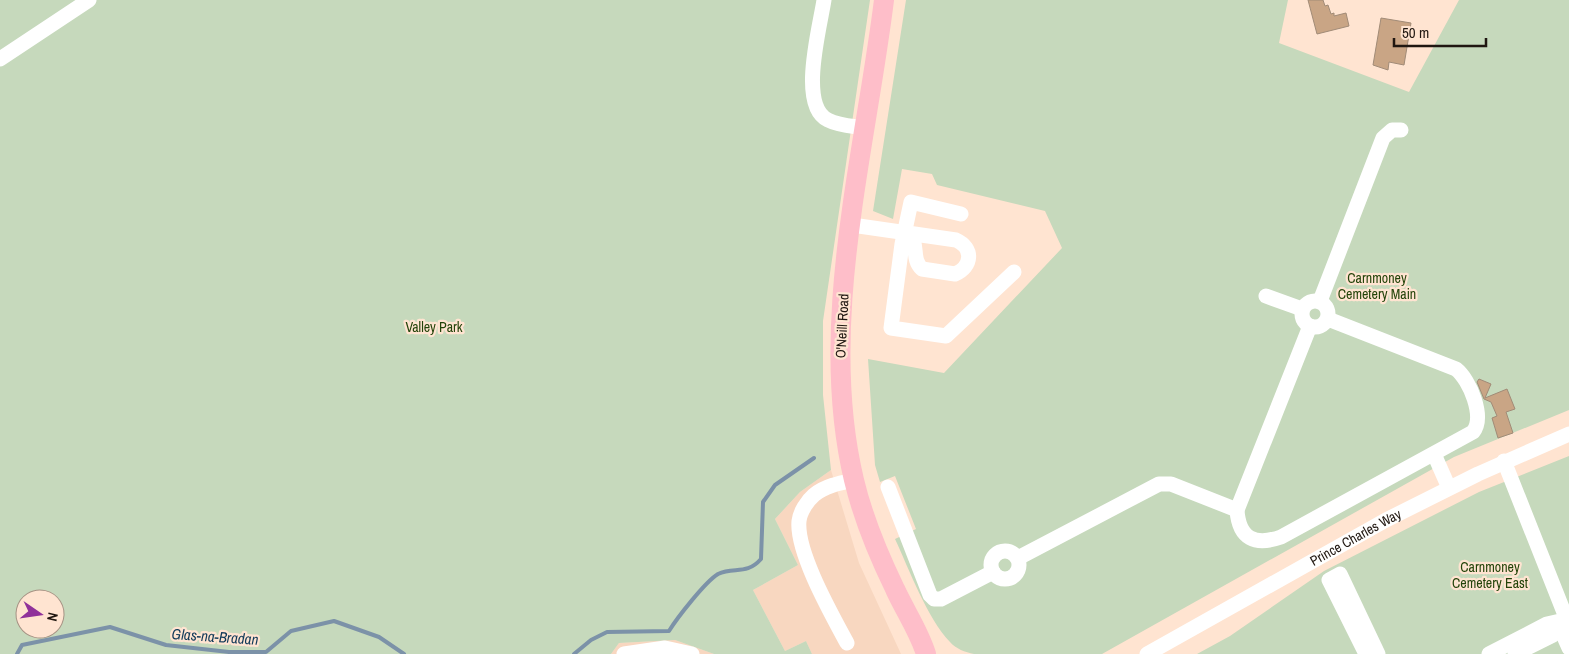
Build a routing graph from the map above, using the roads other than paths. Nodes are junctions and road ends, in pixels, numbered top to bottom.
1 (89, 0) edge
2 (824, 0) edge
3 (884, 0) edge
4 (0, 59) edge
5 (866, 128) junction
6 (1401, 130) dead end
7 (961, 214) dead end
8 (852, 225) junction
9 (908, 233) junction
10 (1014, 272) dead end
11 (1266, 296) dead end
12 (1320, 301) junction
13 (1302, 309) junction
14 (1328, 319) junction
15 (1310, 326) junction
16 (1569, 434) edge
17 (1434, 454) junction
18 (1504, 462) junction
19 (854, 480) junction
20 (888, 487) dead end
21 (1449, 488) junction
22 (1237, 510) junction
23 (1568, 620) edge
24 (847, 643) dead end
25 (923, 647) edge
26 (1569, 648) edge
27 (624, 654) edge
28 (692, 654) edge
29 (936, 654) edge
30 (1147, 654) edge
31 (1366, 654) edge
32 (1378, 654) edge
33 (1489, 654) edge
34 (1515, 654) edge

1 - 4 street
2 - 5 street
3 - 5 main road, O'Neill Road
5 - 8 main road, O'Neill Road
6 - 12 street
7 - 9 street
8 - 9 street
8 - 19 main road, O'Neill Road
9 - 10 street
11 - 13 street
12 - 13 street
12 - 14 street
13 - 15 street
14 - 15 street
14 - 17 street
15 - 22 street
16 - 18 street, Prince Charles Way
17 - 21 street
17 - 22 street
18 - 21 street, Prince Charles Way
18 - 23 street
19 - 24 street
19 - 25 main road, O'Neill Road
20 - 22 street
21 - 30 street, Prince Charles Way
23 - 26 street
23 - 33 street
23 - 34 street
25 - 29 main road, O'Neill Road
27 - 28 street
31 - 32 street

